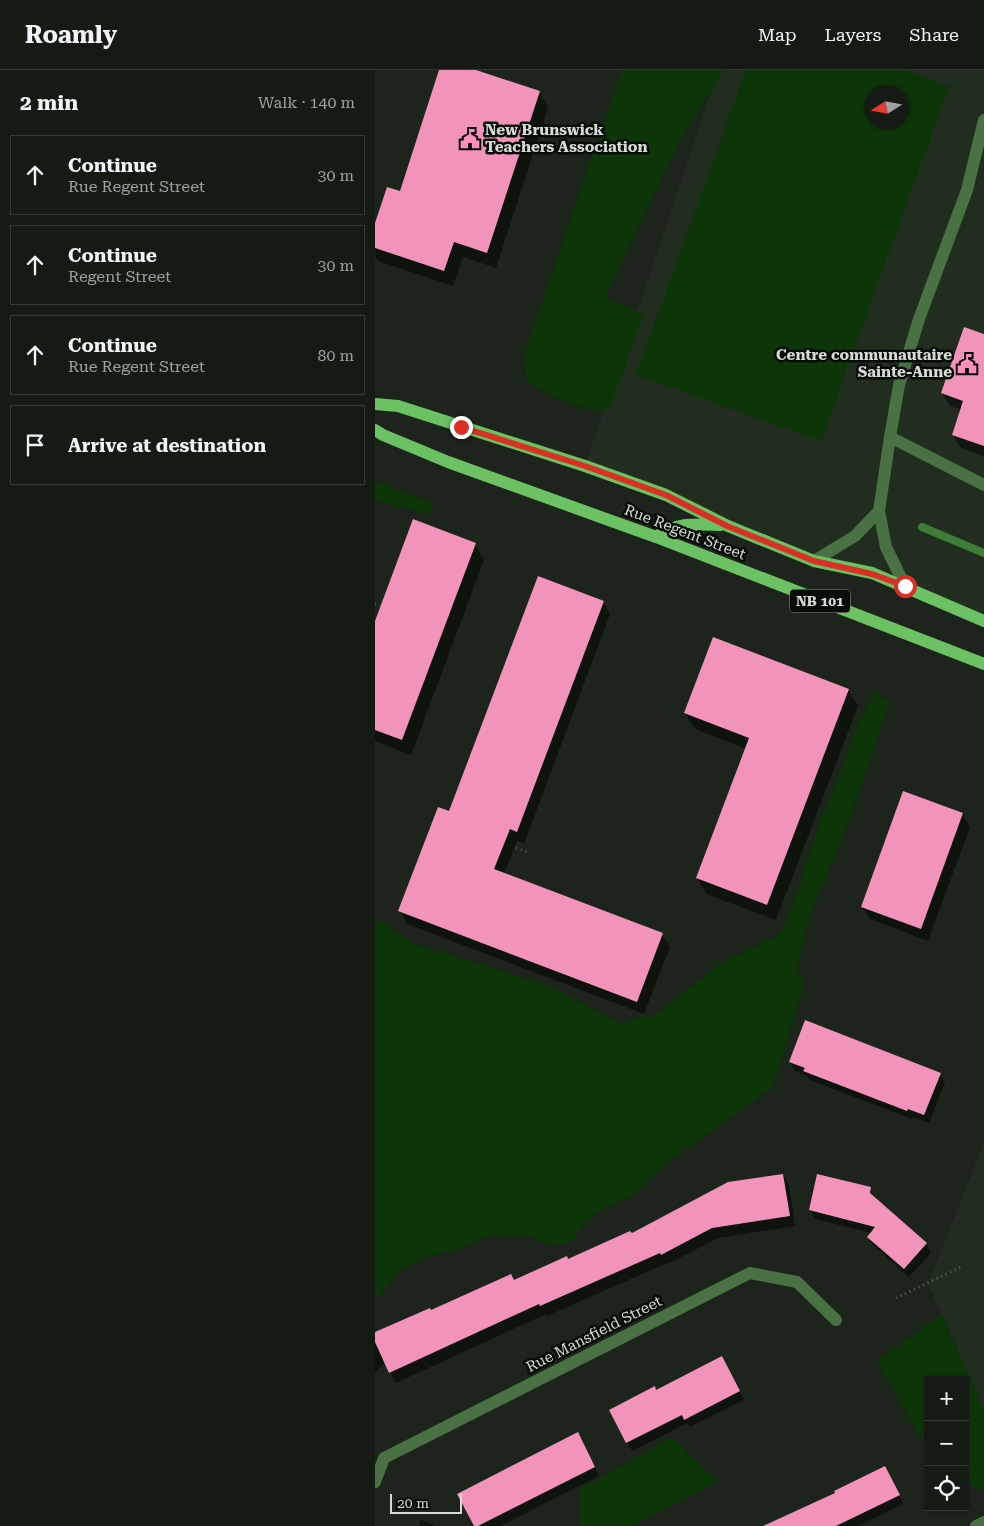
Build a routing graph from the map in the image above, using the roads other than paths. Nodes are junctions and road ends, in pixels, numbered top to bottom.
1 (984, 120) edge
2 (375, 404) edge
3 (375, 430) edge
4 (890, 437) junction
5 (984, 485) edge
6 (879, 512) junction
7 (727, 526) junction
8 (656, 537) junction
9 (814, 561) junction
10 (905, 586) junction
11 (984, 620) edge
12 (984, 664) edge
13 (836, 1320) dead end
14 (375, 1482) edge
15 (984, 1522) edge
16 (976, 1526) edge

1 - 4 street
2 - 7 main road, Rue Regent Street / NB 101
3 - 8 main road, Rue Regent Street / NB 101
4 - 5 street
4 - 6 street
6 - 9 street
6 - 10 street
7 - 8 main road
7 - 9 main road, NB 101
8 - 12 main road, Rue Regent Street / NB 101
9 - 10 main road, NB 101
10 - 11 main road, NB 101
13 - 14 street, Rue Mansfield Street
15 - 16 street

